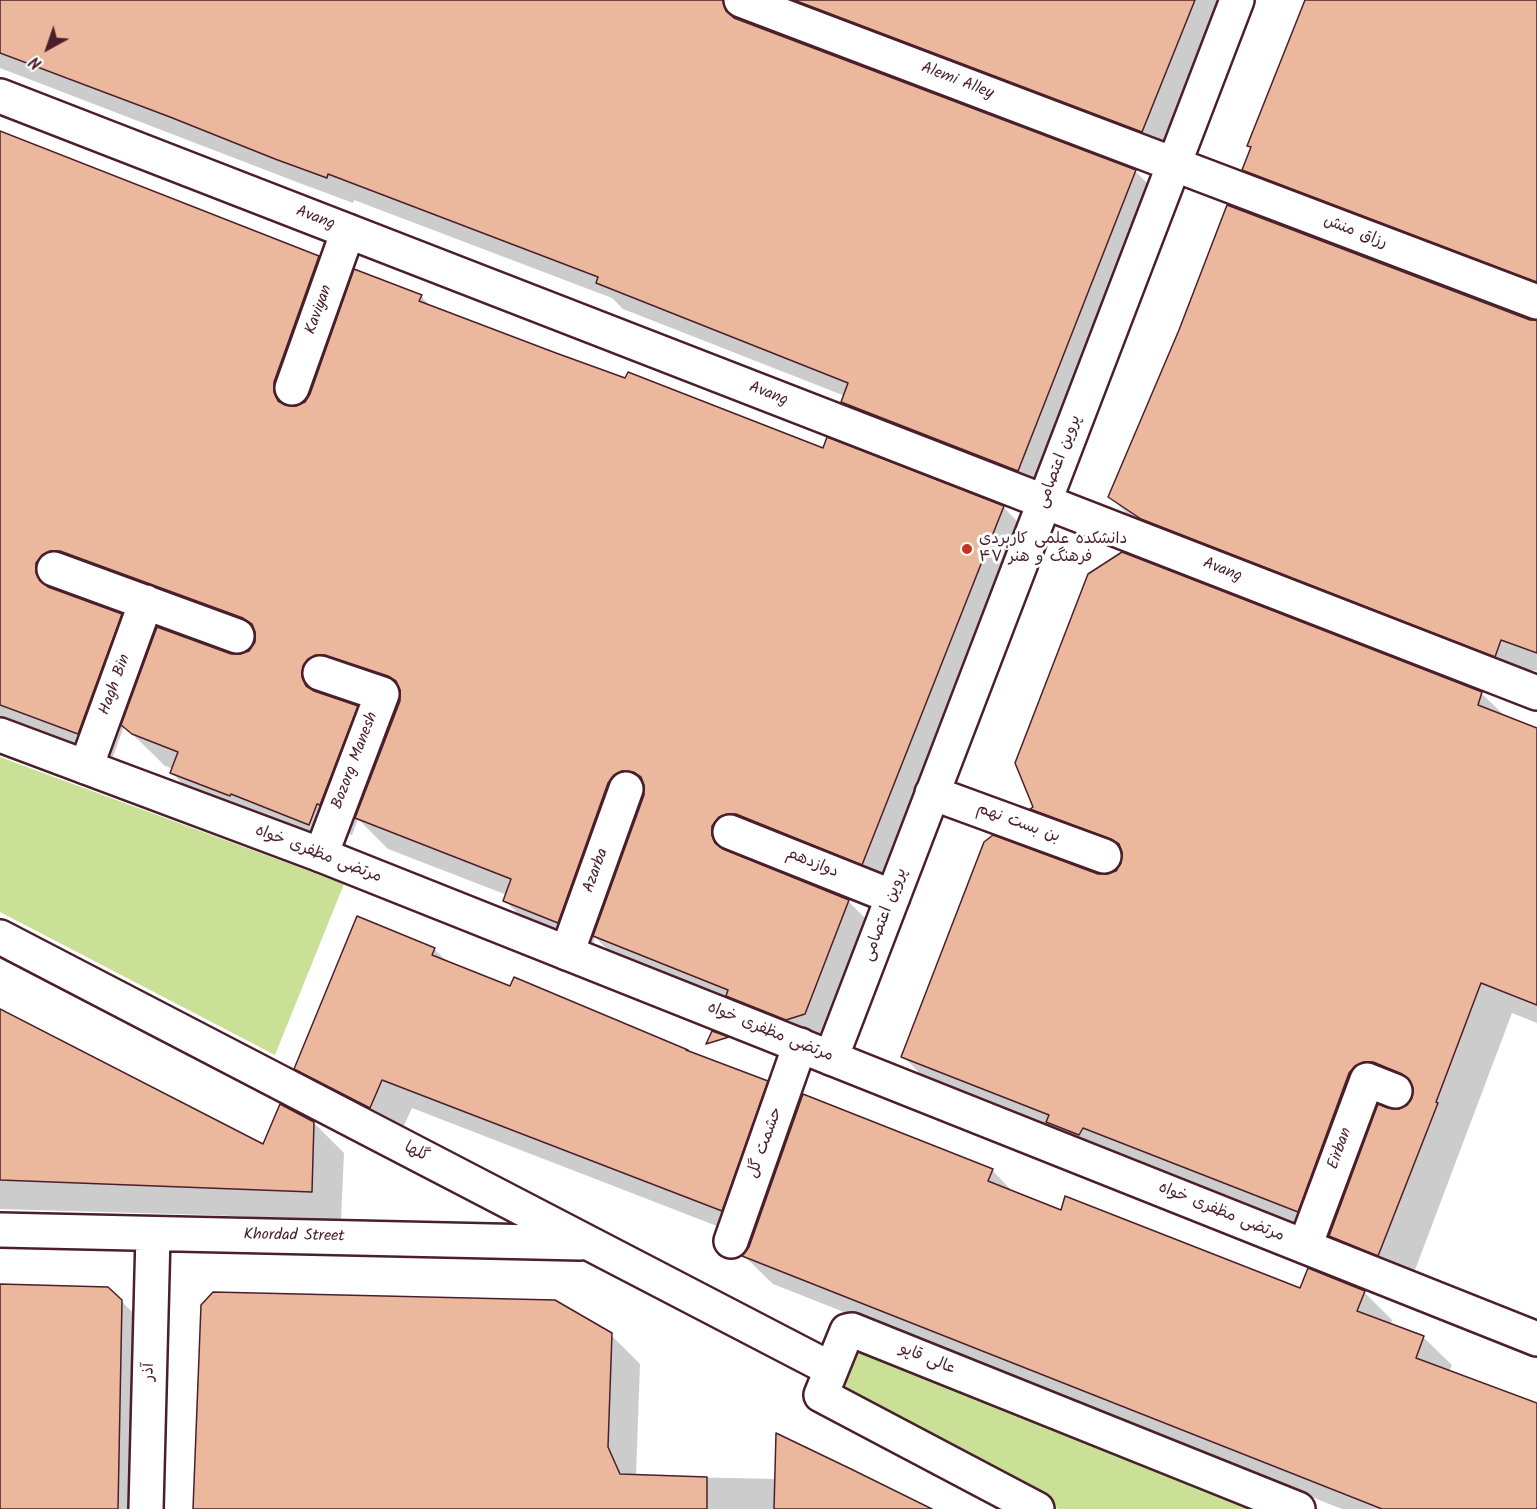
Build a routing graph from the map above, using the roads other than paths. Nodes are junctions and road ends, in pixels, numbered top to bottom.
1 (741, 0) edge
2 (1235, 1) edge
3 (0, 96) edge
4 (1173, 164) junction
5 (348, 231) junction
6 (1537, 302) edge
7 (292, 388) dead end
8 (1044, 502) junction
9 (54, 569) dead end
10 (146, 602) junction
11 (237, 636) dead end
12 (320, 672) dead end
13 (1537, 693) edge
14 (0, 735) edge
15 (86, 767) junction
16 (626, 789) dead end
17 (932, 793) junction
18 (730, 832) dead end
19 (321, 855) junction
20 (1104, 856) dead end
21 (893, 897) junction
22 (0, 937) edge
23 (567, 952) junction
24 (801, 1045) junction
25 (831, 1058) junction
26 (1395, 1091) dead end
27 (0, 1230) edge
28 (153, 1234) junction
29 (731, 1241) dead end
30 (588, 1243) junction
31 (1305, 1246) junction
32 (1537, 1339) edge
33 (831, 1370) junction
34 (147, 1509) edge
35 (1037, 1509) edge
36 (1298, 1509) edge

1 - 4 street, Alemi Alley
2 - 4 street, پروین اعتصامی
3 - 5 street, Avang
4 - 6 street, رزاق منش
4 - 8 street, پروین اعتصامی
5 - 7 street, Kaviyan
5 - 8 street, Avang
8 - 13 street, Avang
8 - 17 street, پروین اعتصامی
9 - 10 street
10 - 11 street
10 - 15 street, Hagh Bin
12 - 19 street, Bozorg Manesh
14 - 15 street, مرتضی مظفری خواه
15 - 19 street, مرتضی مظفری خواه
16 - 23 street, Azarba
17 - 20 street, بن بست نهم
17 - 21 street, پروین اعتصامی
18 - 21 street, دوازدهم
19 - 23 street, مرتضی مظفری خواه
21 - 25 street, پروین اعتصامی
22 - 30 street, گلها
23 - 24 street, مرتضی مظفری خواه
24 - 25 street, مرتضی مظفری خواه
24 - 29 street, حشمت گل
25 - 31 street, مرتضی مظفری خواه
26 - 31 street, Eirban
27 - 28 street, Khordad Street
28 - 30 street, Khordad Street
28 - 34 street, آذر
30 - 33 street, گلها
31 - 32 street, مرتضی مظفری خواه
33 - 35 street, عالی قاپو
33 - 36 street, عالی قاپو

